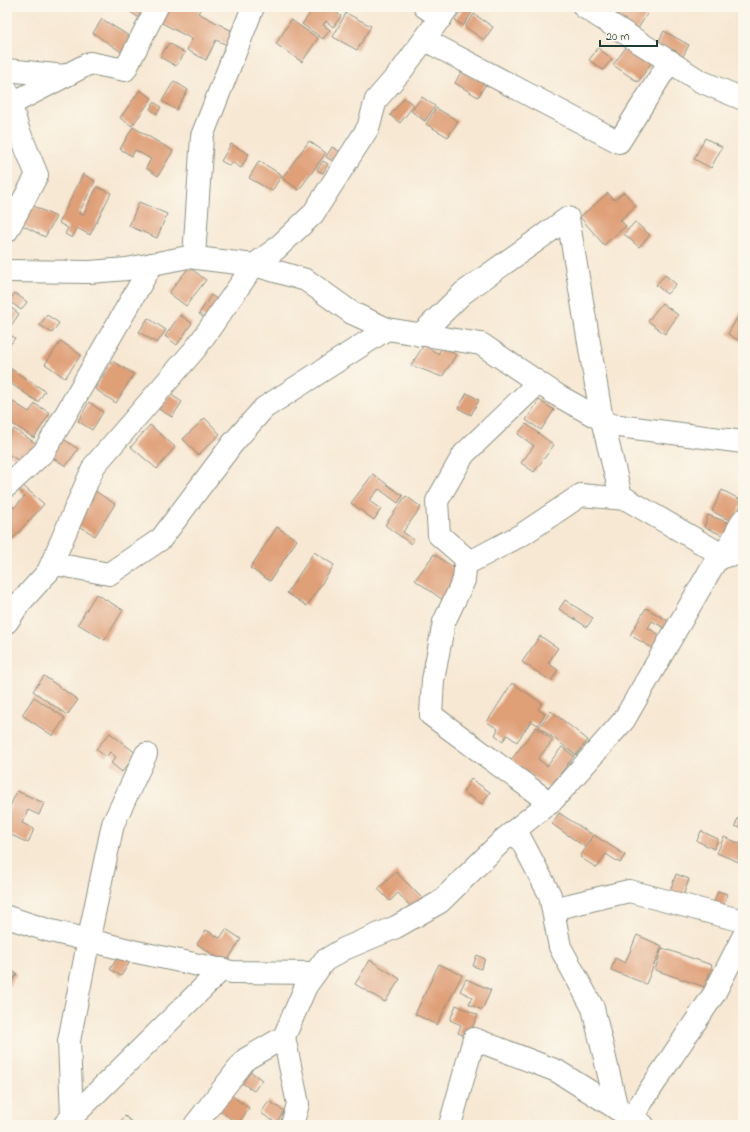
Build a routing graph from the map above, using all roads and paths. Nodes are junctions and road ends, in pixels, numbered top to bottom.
1 (158, 7) edge
2 (253, 7) edge
3 (584, 7) edge
4 (438, 11) edge
5 (425, 40) junction
6 (670, 61) junction
7 (7, 70) edge
8 (65, 76) junction
9 (743, 99) edge
10 (8, 100) edge
11 (7, 231) edge
12 (194, 257) junction
13 (152, 264) junction
14 (254, 265) junction
15 (7, 272) edge
16 (386, 329) junction
17 (420, 334) junction
18 (538, 383) junction
19 (602, 420) junction
20 (743, 442) edge
21 (7, 486) edge
22 (626, 499) junction
23 (743, 520) edge
24 (734, 556) edge
25 (466, 558) junction
26 (48, 572) junction
27 (7, 622) edge
28 (146, 754) dead end
29 (550, 803) junction
30 (516, 830) junction
31 (553, 909) junction
32 (7, 917) edge
33 (743, 921) edge
34 (743, 937) edge
35 (89, 940) junction
36 (222, 970) junction
37 (315, 974) junction
38 (284, 1037) junction
39 (630, 1119) edge
40 (68, 1121) edge
41 (195, 1125) edge
42 (292, 1125) edge
43 (450, 1125) edge

1 - 8 street
2 - 12 street
3 - 6 street
4 - 5 street
5 - 6 street
5 - 14 street
6 - 9 street
7 - 8 street
8 - 10 street
10 - 11 street
12 - 13 street
12 - 14 street
13 - 15 street
13 - 21 street
14 - 16 street
14 - 26 street
16 - 17 street
16 - 26 street
17 - 18 street
17 - 19 street
18 - 19 street
18 - 25 street
19 - 20 street
19 - 22 street
22 - 24 street
22 - 25 street
23 - 24 street
24 - 29 street
25 - 29 street
26 - 27 street
28 - 35 street
29 - 30 street
30 - 31 street
30 - 37 street
31 - 33 street
31 - 39 street
32 - 35 street
34 - 39 street
35 - 36 street
35 - 40 street
36 - 37 street
36 - 40 street
37 - 38 street
38 - 41 street
38 - 42 street
39 - 43 street

